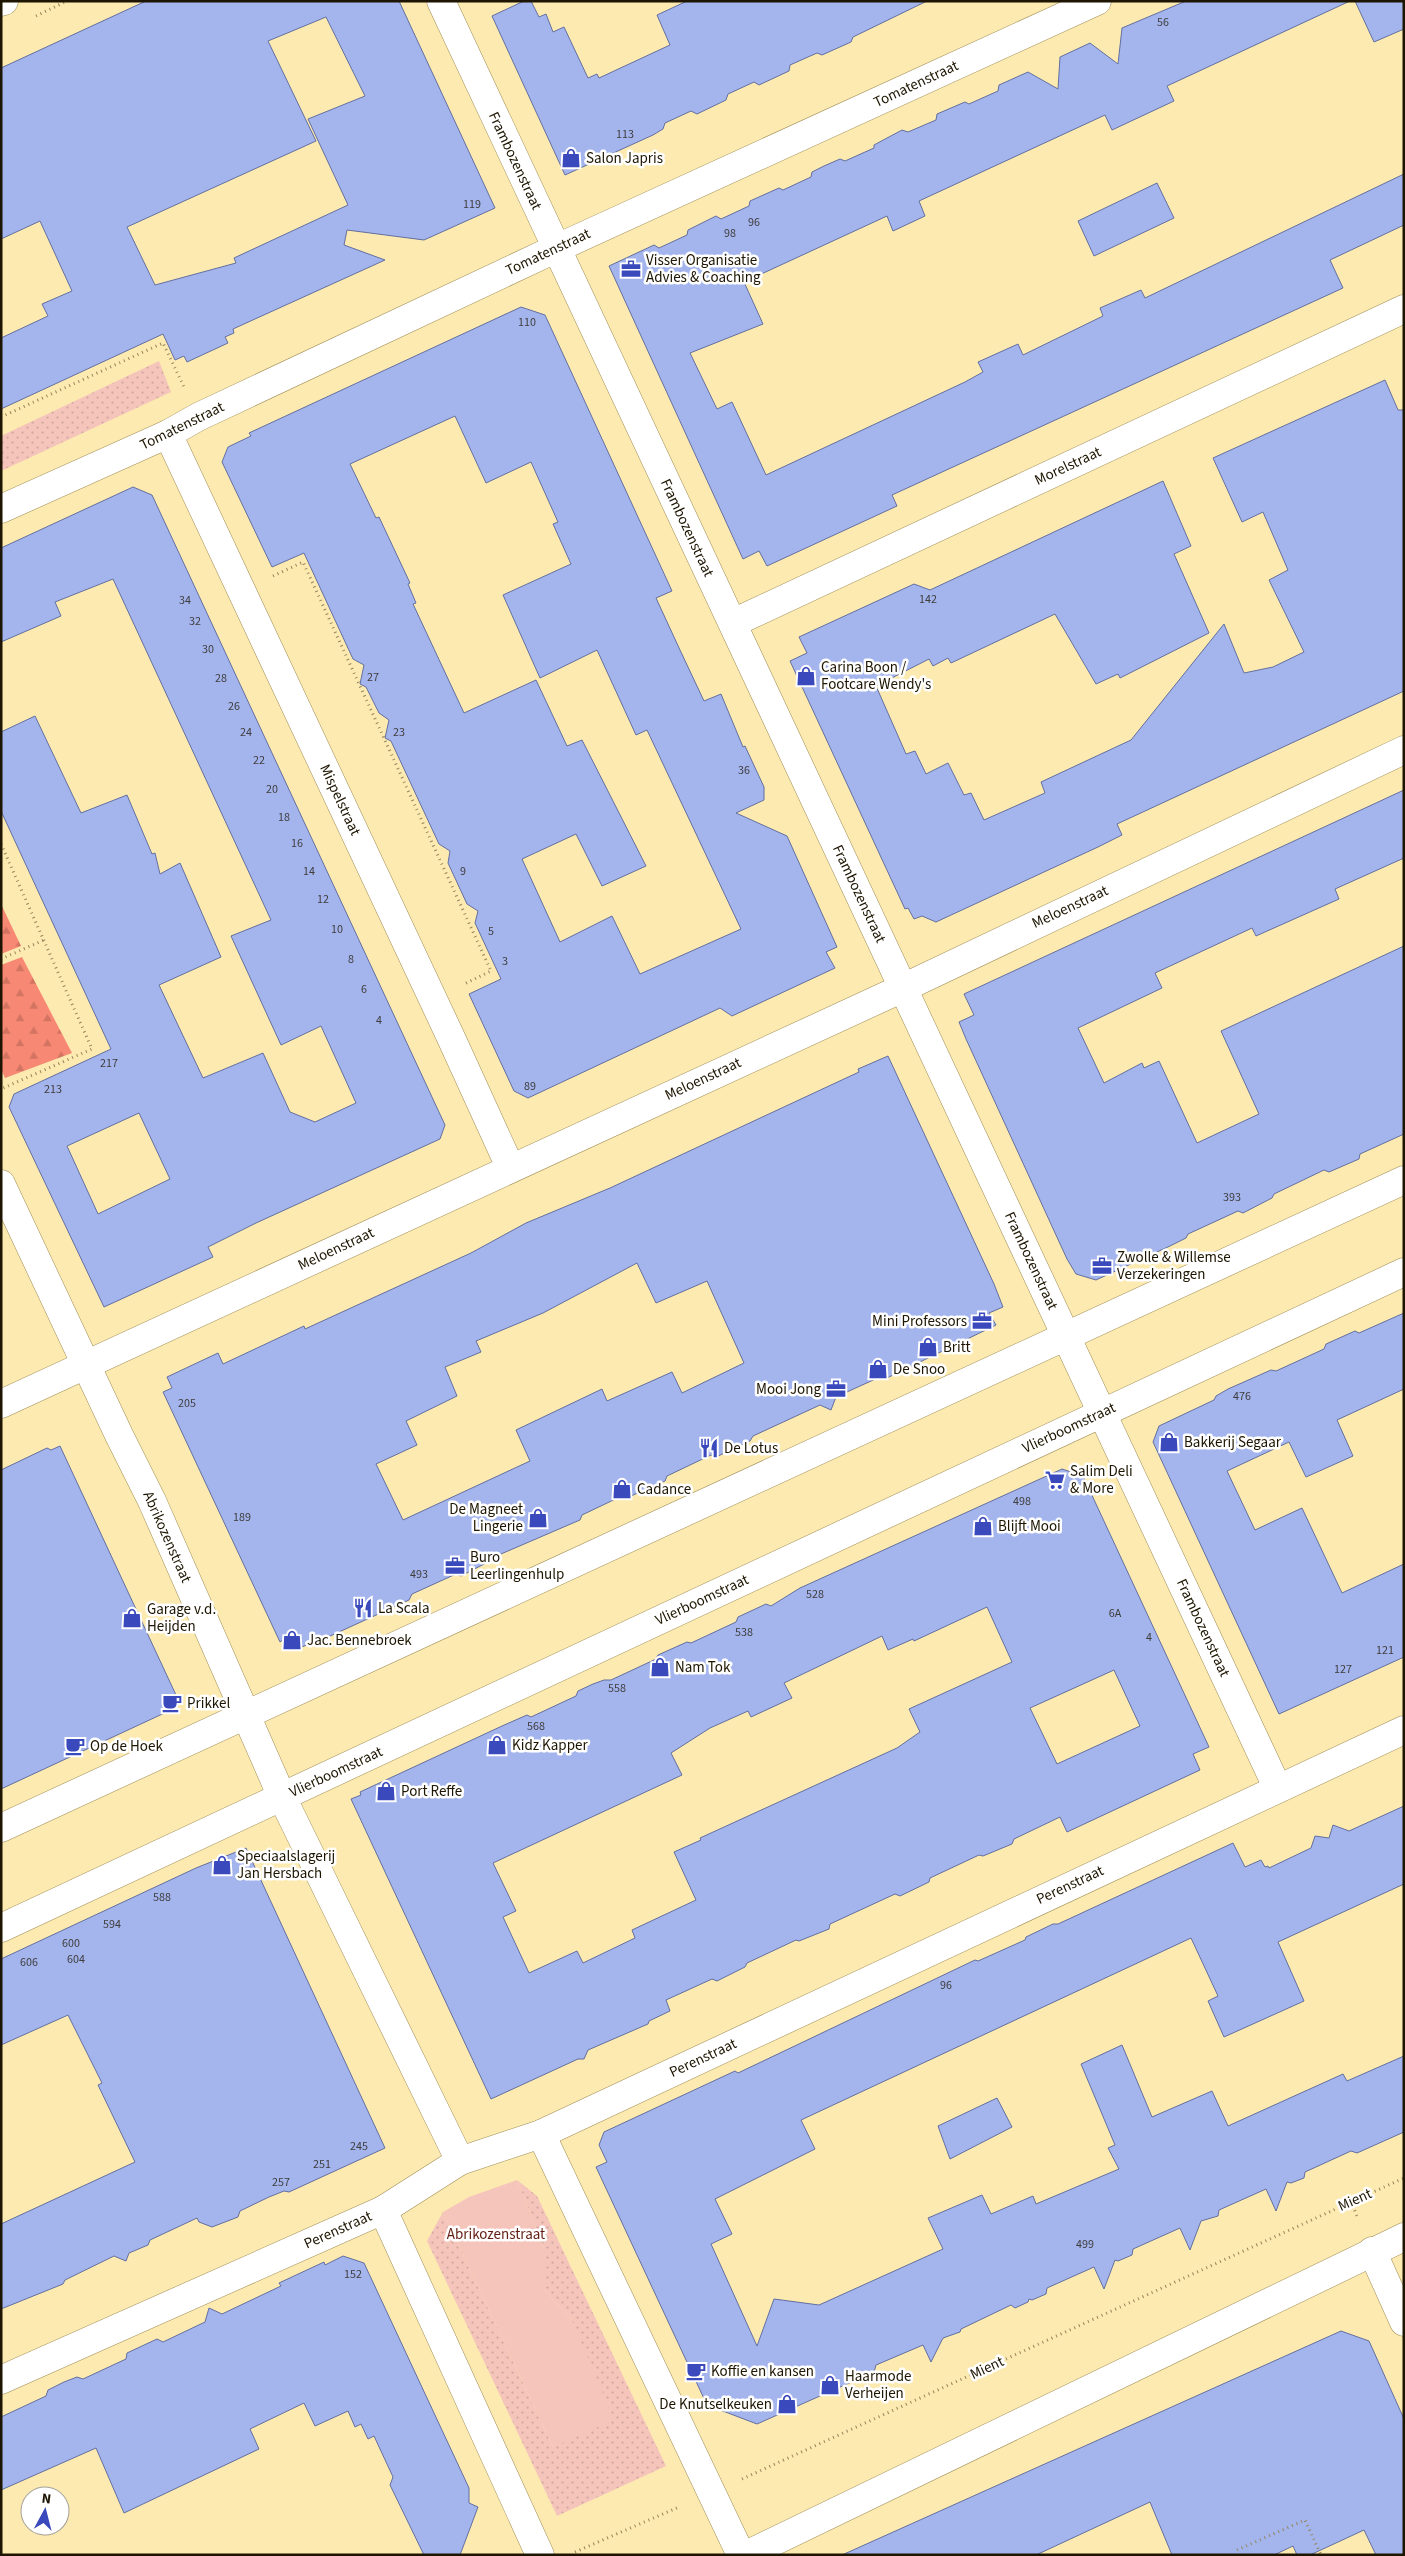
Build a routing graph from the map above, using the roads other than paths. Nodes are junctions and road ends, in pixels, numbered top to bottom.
1 (441, 1) edge
2 (1097, 1) edge
3 (555, 249) junction
4 (1404, 309) edge
5 (168, 434) junction
6 (1, 509) edge
7 (733, 623) junction
8 (1404, 750) edge
9 (903, 988) junction
10 (510, 1167) junction
11 (1404, 1180) edge
12 (1, 1184) edge
13 (1404, 1272) edge
14 (1066, 1336) junction
15 (87, 1366) junction
16 (1, 1404) edge
17 (1102, 1413) junction
18 (247, 1715) junction
19 (1404, 1730) edge
20 (1277, 1787) junction
21 (282, 1797) junction
22 (1, 1828) edge
23 (1, 1928) edge
24 (541, 2134) junction
25 (460, 2161) junction
26 (383, 2210) junction
27 (1404, 2237) edge
28 (1372, 2251) junction
29 (1404, 2322) edge
30 (1, 2380) edge
31 (540, 2555) edge
32 (740, 2555) edge
33 (746, 2555) edge

1 - 3 street, Frambozenstraat
2 - 3 street, Tomatenstraat
3 - 5 street, Tomatenstraat
3 - 7 street, Frambozenstraat
4 - 7 street, Morelstraat
5 - 6 street, Tomatenstraat
5 - 10 street, Mispelstraat
7 - 9 street, Frambozenstraat
8 - 9 street, Meloenstraat
9 - 10 street, Meloenstraat
9 - 14 street, Frambozenstraat
10 - 15 street, Meloenstraat
11 - 14 street
12 - 15 street, Abrikozenstraat
13 - 17 street, Vlierboomstraat
14 - 17 street, Frambozenstraat
14 - 18 street
15 - 16 street, Meloenstraat
15 - 18 street, Abrikozenstraat
17 - 20 street, Frambozenstraat
17 - 21 street, Vlierboomstraat
18 - 21 street, Abrikozenstraat
18 - 22 street
19 - 20 street, Perenstraat
20 - 24 street, Perenstraat
21 - 23 street, Vlierboomstraat
21 - 25 street, Abrikozenstraat
24 - 25 street, Perenstraat
24 - 32 street
25 - 26 street, Perenstraat
26 - 30 street, Perenstraat
26 - 31 street
27 - 28 street
28 - 29 street
28 - 33 street

